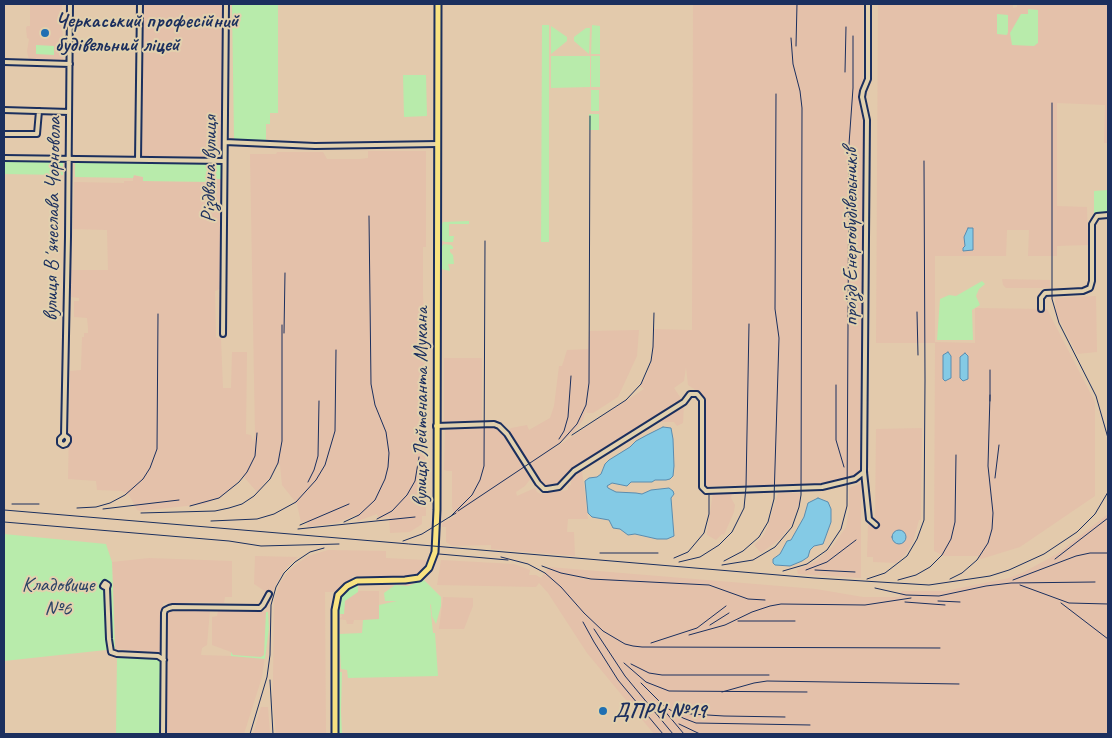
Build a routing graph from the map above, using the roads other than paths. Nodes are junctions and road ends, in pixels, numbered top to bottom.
1 (70, 4) edge
2 (140, 4) edge
3 (226, 4) edge
4 (438, 4) edge
5 (868, 4) edge
6 (4, 62) edge
7 (70, 64) junction
8 (4, 110) edge
9 (39, 112) junction
10 (69, 112) junction
11 (4, 134) edge
12 (225, 142) junction
13 (438, 144) junction
14 (4, 158) edge
15 (68, 159) junction
16 (138, 160) junction
17 (224, 161) junction
18 (1108, 215) edge
19 (1041, 309) dead end
20 (223, 334) dead end
21 (436, 426) junction
22 (64, 436) dead end
23 (864, 472) junction
24 (876, 525) dead end
25 (107, 588) dead end
26 (269, 594) dead end
27 (164, 660) junction
28 (163, 734) edge
29 (335, 734) edge

1 - 7 street, вулиця Вʼячеслава Чорновола
2 - 16 street
3 - 12 street, Різдвяна вулиця
4 - 13 main road, вулиця Лейтенанта Мукана
5 - 23 street, проїзд Енергобудівельників
6 - 7 street
7 - 10 street, вулиця Вʼячеслава Чорновола
8 - 9 street
9 - 10 street
9 - 11 street
10 - 15 street, вулиця Вʼячеслава Чорновола
12 - 13 street
12 - 17 street, Різдвяна вулиця
13 - 21 main road, вулиця Лейтенанта Мукана
14 - 15 street
15 - 16 street
15 - 22 street, вулиця Вʼячеслава Чорновола
16 - 17 street
17 - 20 street, Різдвяна вулиця
18 - 19 street
21 - 23 street
21 - 29 main road, вулиця Лейтенанта Мукана
23 - 24 street, проїзд Енергобудівельників
25 - 27 street
26 - 27 street
27 - 28 street

